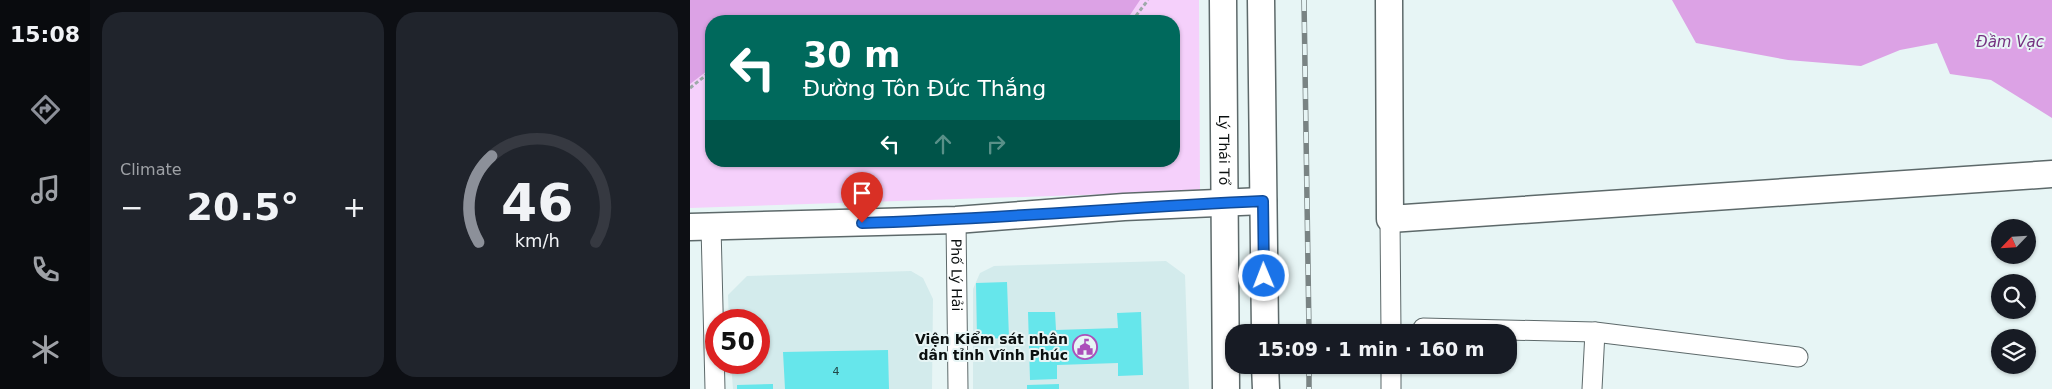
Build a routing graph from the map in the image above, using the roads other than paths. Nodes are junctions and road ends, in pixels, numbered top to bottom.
1 (1224, 0) edge
2 (1261, 0) edge
3 (1389, 0) edge
4 (2052, 174) edge
5 (1263, 201) junction
6 (1223, 202) junction
7 (1390, 219) junction
8 (956, 220) junction
9 (700, 226) edge
10 (1265, 324) edge
11 (1391, 324) edge
12 (1517, 330) edge
13 (1595, 332) junction
14 (1798, 357) dead end
15 (1265, 374) edge
16 (1391, 374) edge
17 (715, 389) edge
18 (958, 389) edge
19 (1226, 389) edge
20 (1266, 389) edge
21 (1391, 389) edge
22 (1592, 389) edge

1 - 6 main road, Lý Thái Tổ
2 - 5 main road
3 - 7 main road
4 - 7 main road
5 - 6 main road
5 - 10 main road
6 - 8 main road
6 - 19 main road, Lý Thái Tổ
7 - 11 street
8 - 9 main road
8 - 18 street, Phố Lý Hải
9 - 17 street
12 - 13 street
13 - 14 street
13 - 22 street
15 - 20 main road
16 - 21 street

